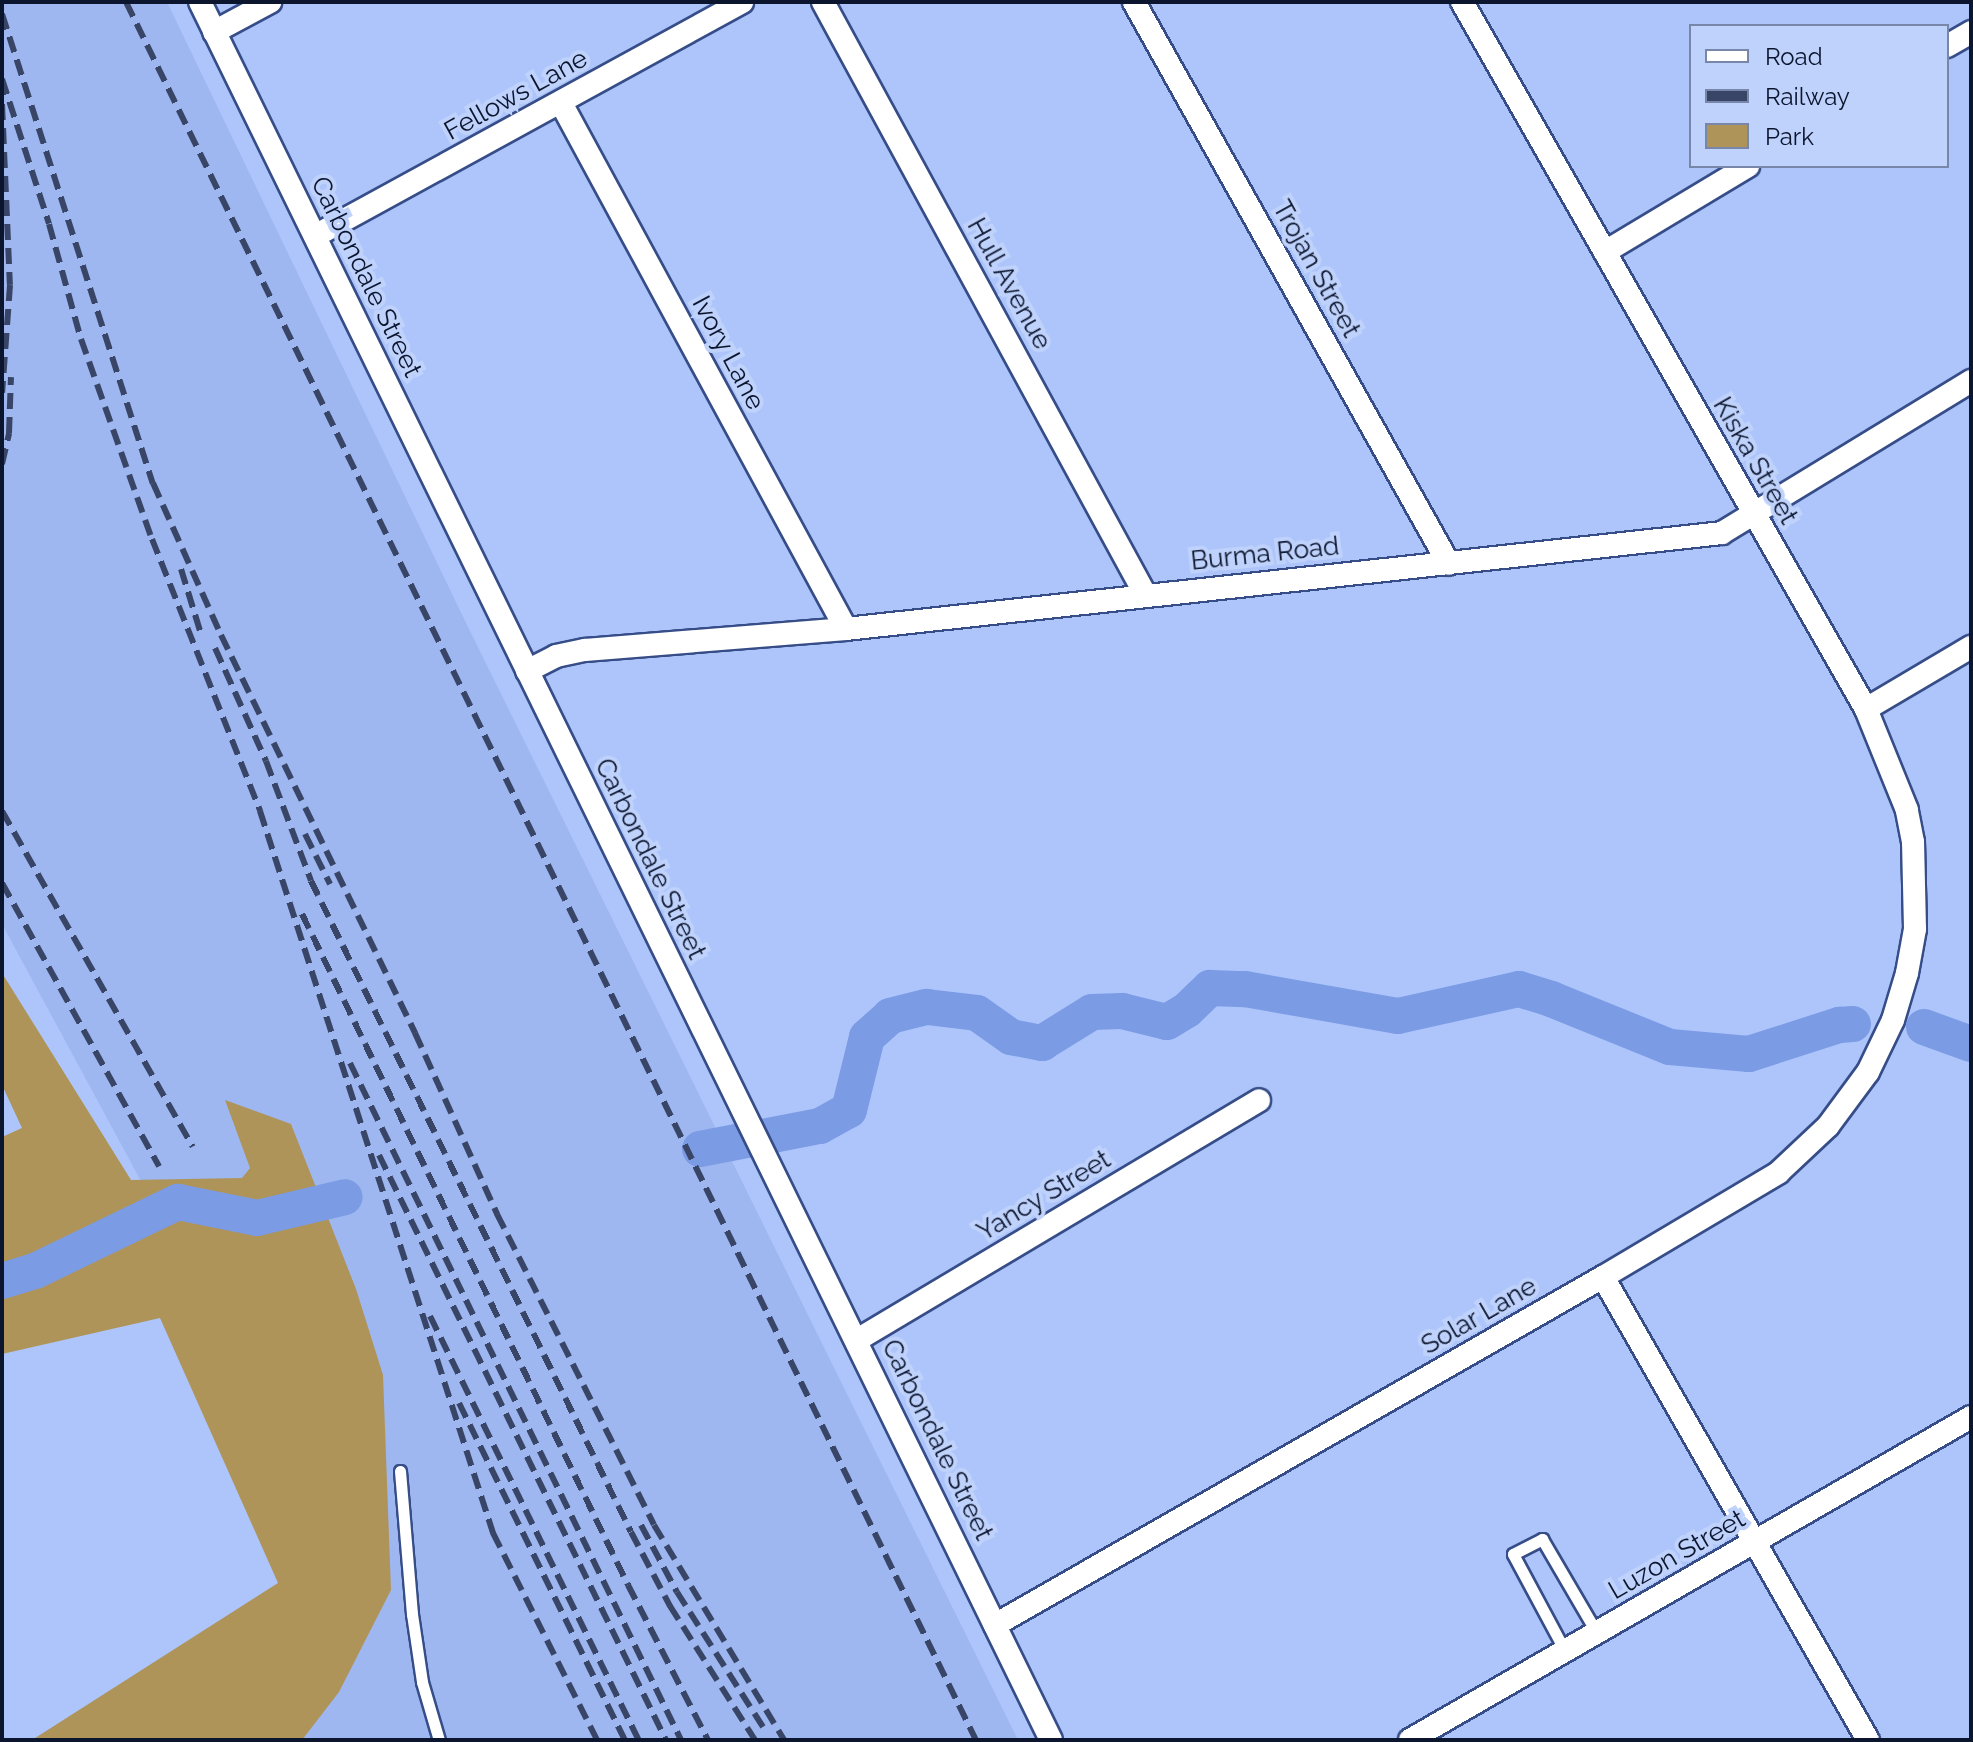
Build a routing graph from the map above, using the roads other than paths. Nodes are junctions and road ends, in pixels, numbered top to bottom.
1 (200, 2) edge
2 (270, 2) edge
3 (742, 2) edge
4 (823, 2) edge
5 (1134, 2) edge
6 (1462, 2) edge
7 (214, 32) junction
8 (1971, 32) edge
9 (1949, 45) edge
10 (561, 103) junction
11 (1745, 168) edge
12 (315, 236) junction
13 (1605, 252) junction
14 (1971, 381) edge
15 (1754, 516) junction
16 (1449, 564) junction
17 (1145, 594) junction
18 (846, 629) junction
19 (1971, 647) edge
20 (527, 671) junction
21 (1866, 709) junction
22 (1907, 973) joint
23 (1259, 1100) dead end
24 (1603, 1277) junction
25 (857, 1340) junction
26 (1971, 1417) edge
27 (400, 1471) dead end
28 (1754, 1543) junction
29 (995, 1625) junction
30 (1597, 1633) junction
31 (1565, 1651) junction
32 (439, 1740) edge
33 (1051, 1740) edge
34 (1410, 1740) edge
35 (1868, 1740) edge

1 - 7 street, Carbondale Street
2 - 7 street
3 - 10 street, Fellows Lane
4 - 17 street, Hull Avenue
5 - 16 street, Trojan Street
6 - 13 street, Kiska Street
7 - 12 street, Carbondale Street
8 - 9 street
10 - 12 street, Fellows Lane
10 - 18 street, Ivory Lane
11 - 13 street
12 - 20 street, Carbondale Street
13 - 15 street, Kiska Street
14 - 15 street, Burma Road
15 - 16 street, Burma Road
15 - 21 street, Kiska Street
16 - 17 street, Burma Road
17 - 18 street, Burma Road
18 - 20 street, Burma Road
19 - 21 street
20 - 25 street, Carbondale Street
21 - 22 street, Kiska Street
22 - 24 street, Solar Lane
23 - 25 street, Yancy Street
24 - 28 street
24 - 29 street, Solar Lane
25 - 29 street, Carbondale Street
26 - 28 street, Luzon Street
27 - 32 lane
28 - 30 street, Luzon Street
28 - 35 street
29 - 33 street, Carbondale Street
30 - 31 street, Luzon Street
30 - 31 lane
31 - 34 street, Luzon Street

